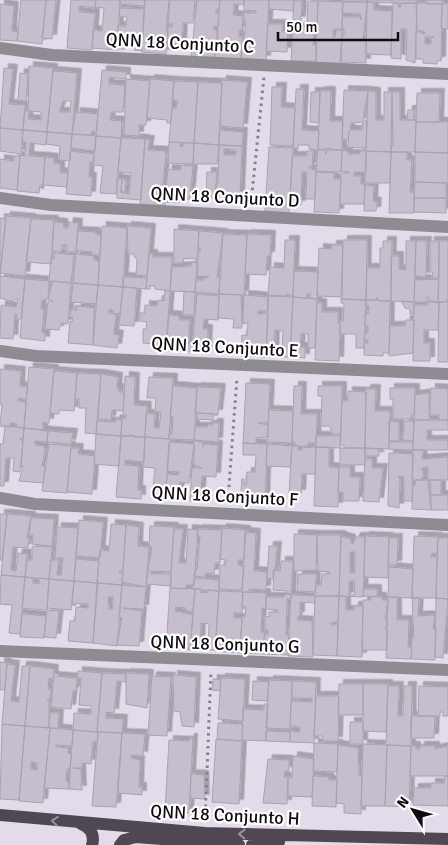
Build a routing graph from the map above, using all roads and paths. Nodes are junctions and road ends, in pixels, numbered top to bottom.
1 (0, 48) edge
2 (265, 65) junction
3 (448, 74) edge
4 (0, 198) edge
5 (250, 216) junction
6 (448, 227) edge
7 (0, 351) edge
8 (238, 365) junction
9 (448, 374) edge
10 (0, 498) edge
11 (227, 513) junction
12 (448, 525) edge
13 (0, 651) edge
14 (212, 661) junction
15 (448, 670) edge
16 (0, 815) edge
17 (81, 824) junction
18 (205, 833) junction
19 (322, 836) junction
20 (448, 838) edge
21 (92, 845) edge
22 (120, 845) edge
23 (239, 845) edge
24 (252, 845) edge

1 - 2 street, QNN 18 Conjunto C
2 - 3 street, QNN 18 Conjunto C
2 - 5 path
4 - 5 street, QNN 18 Conjunto D
5 - 6 street, QNN 18 Conjunto D
7 - 8 street, QNN 18 Conjunto E
8 - 9 street, QNN 18 Conjunto E
8 - 11 path
10 - 11 street, QNN 18 Conjunto F
11 - 12 street, QNN 18 Conjunto F
13 - 14 street, QNN 18 Conjunto G
14 - 15 street, QNN 18 Conjunto G
14 - 18 path
17 -> 16 main road, QNN 18 Conjunto H
17 - 18 main road, QNN 18 Conjunto H
17 - 21 main road
19 -> 18 main road, QNN 18 Conjunto H
19 - 20 main road, QNN 18 Conjunto H
19 - 24 main road
22 - 23 main road

